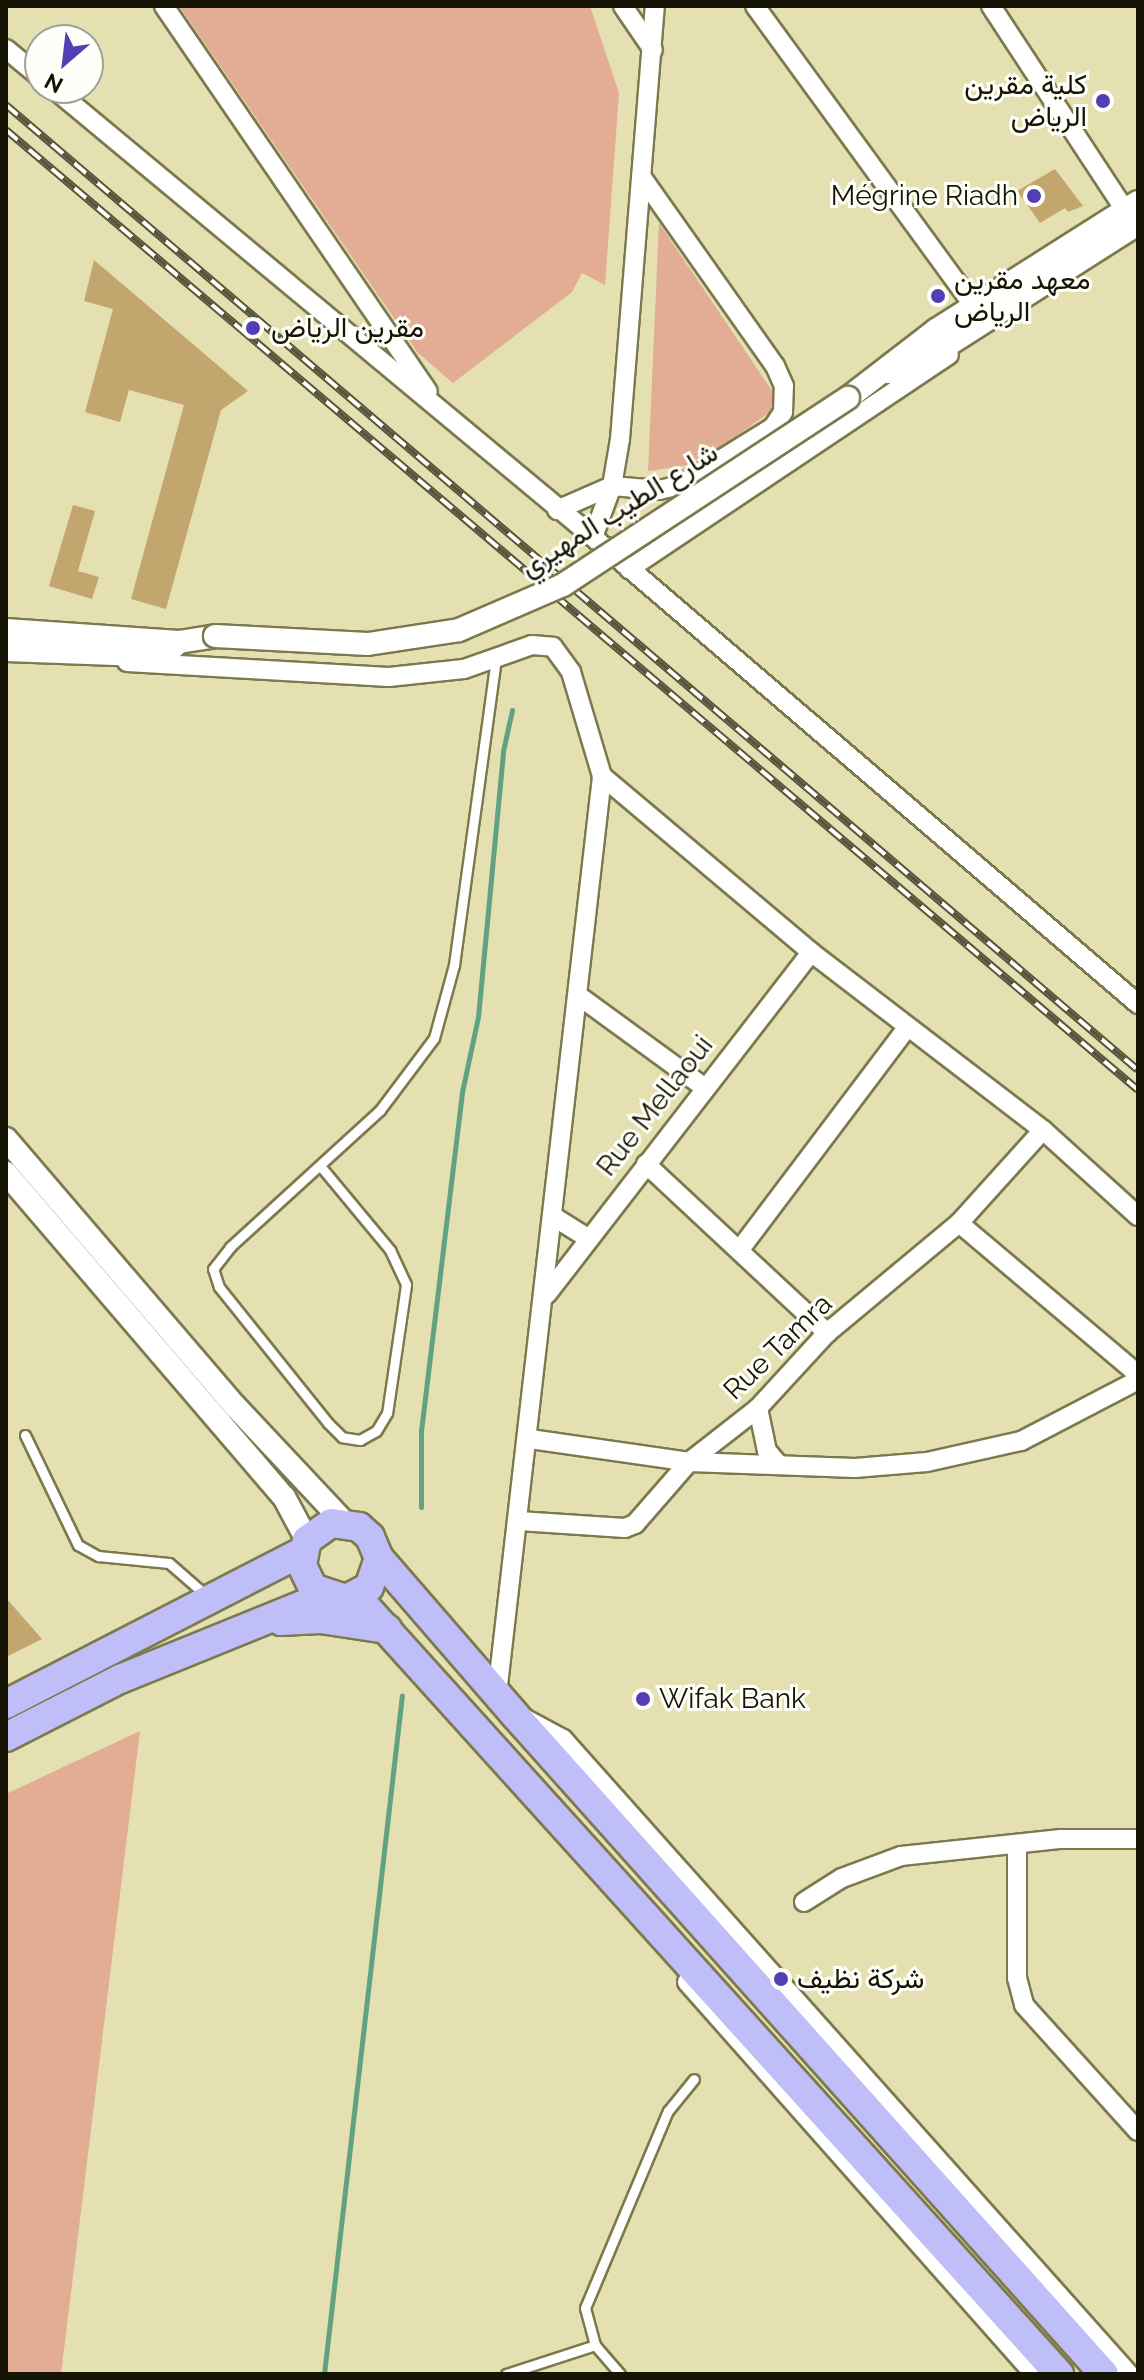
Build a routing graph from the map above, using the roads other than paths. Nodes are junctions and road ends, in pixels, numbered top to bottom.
1 (164, 6) edge
2 (623, 6) edge
3 (655, 6) edge
4 (755, 6) edge
5 (991, 6) edge
6 (6, 49) edge
7 (653, 50) junction
8 (24, 64) edge
9 (72, 104) edge
10 (641, 176) junction
11 (1135, 219) edge
12 (982, 314) junction
13 (440, 410) junction
14 (612, 486) junction
15 (557, 510) junction
16 (593, 537) junction
17 (629, 569) junction
18 (6, 630) edge
19 (179, 642) junction
20 (6, 650) edge
21 (110, 653) junction
22 (496, 658) junction
23 (602, 776) junction
24 (811, 952) junction
25 (579, 996) junction
26 (1138, 1004) edge
27 (907, 1028) junction
28 (705, 1088) junction
29 (1043, 1130) junction
30 (6, 1139) edge
31 (646, 1164) junction
32 (322, 1168) junction
33 (6, 1173) edge
34 (1138, 1216) edge
35 (554, 1217) junction
36 (959, 1223) junction
37 (587, 1238) junction
38 (741, 1248) junction
39 (545, 1297) junction
40 (827, 1333) junction
41 (1138, 1377) edge
42 (758, 1408) junction
43 (25, 1435) dead end
44 (530, 1439) junction
45 (689, 1462) junction
46 (779, 1465) junction
47 (519, 1521) junction
48 (345, 1523) junction
49 (305, 1546) junction
50 (379, 1558) junction
51 (324, 1596) junction
52 (356, 1596) junction
53 (212, 1602) junction
54 (264, 1623) junction
55 (387, 1629) junction
56 (411, 1653) junction
57 (6, 1704) edge
58 (506, 1704) junction
59 (6, 1737) edge
60 (1138, 1839) edge
61 (1017, 1844) junction
62 (804, 1902) dead end
63 (694, 2079) dead end
64 (1138, 2131) edge
65 (595, 2345) junction
66 (506, 2374) edge
67 (620, 2374) edge
68 (1034, 2374) edge
69 (1059, 2374) edge
70 (1104, 2374) edge
71 (1129, 2374) edge

1 - 13 street
2 - 7 street
3 - 7 street
4 - 12 street
5 - 11 street
6 - 8 street
7 - 10 street
9 - 13 street
10 - 14 street
10 - 14 street
11 - 12 street
12 - 17 street
12 - 19 street, شارع الطيب المهيري, bridge
13 - 15 street
14 - 15 street
14 - 16 street
15 - 16 street
16 - 17 street
17 - 26 street
18 - 19 street
19 - 21 street
20 - 21 street
21 - 22 street
22 - 23 street
22 - 32 lane
23 - 24 street
23 - 25 street
24 - 27 street
24 - 28 street, Rue Mellaoui
25 - 28 street
25 - 35 street
27 - 29 street
27 - 38 street
28 - 31 street, Rue Mellaoui
29 - 34 street
29 - 36 street, Rue Tamra
30 - 48 street
31 - 37 street, Rue Mellaoui
31 - 38 street
32 - 32 lane
33 - 49 street
35 - 37 street
35 - 39 street
36 - 40 street, Rue Tamra
36 - 41 street
37 - 39 street, Rue Mellaoui
38 - 40 street
39 - 44 street
40 - 42 street, Rue Tamra
41 - 46 street
42 - 45 street, Rue Tamra
42 - 46 street
43 - 53 lane
44 - 45 street
44 - 47 street
45 - 46 street
45 - 47 street, Rue Tamra
47 - 58 street
48 - 49 highway
48 - 50 highway
49 - 51 highway
49 - 53 highway
50 - 52 highway
50 - 58 highway
51 - 52 highway
51 - 54 highway
52 - 55 highway
53 - 57 highway
54 - 55 highway
54 - 59 highway
55 - 56 highway
56 - 68 street
56 - 69 highway
58 - 70 highway
58 - 71 street
60 - 61 street
61 - 62 street
61 - 64 street
63 - 65 lane
65 - 66 lane
65 - 67 lane

